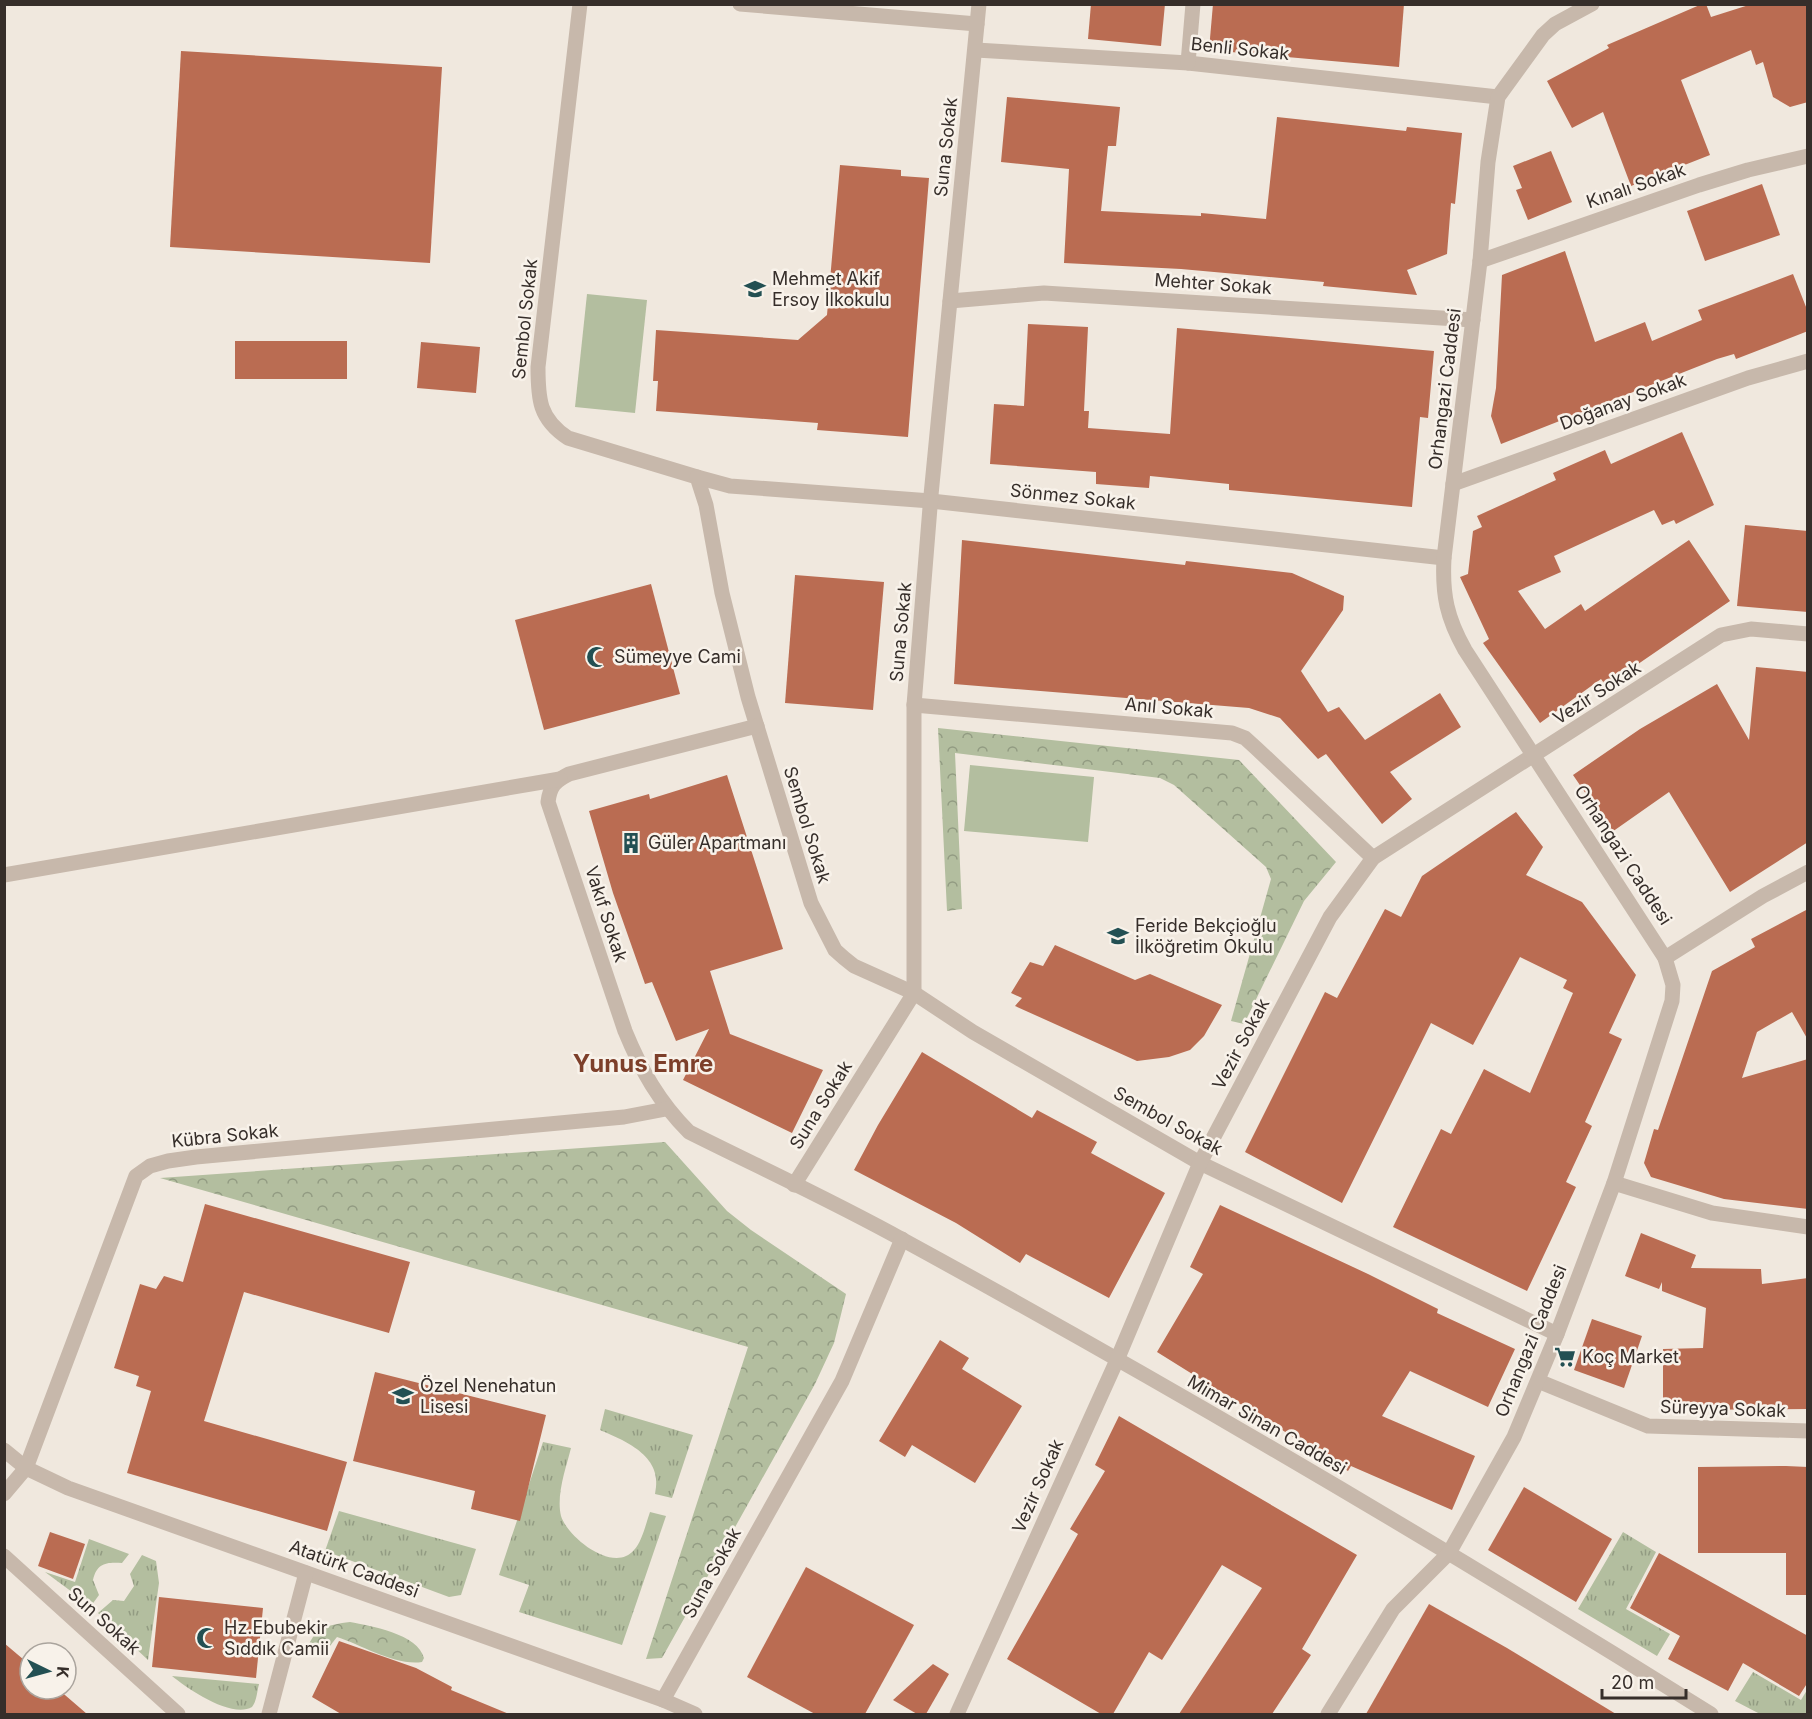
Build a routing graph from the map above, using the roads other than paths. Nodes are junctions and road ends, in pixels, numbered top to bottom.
1 (580, 4) edge
2 (740, 4) edge
3 (979, 4) edge
4 (1193, 4) edge
5 (1592, 4) edge
6 (779, 7) edge
7 (977, 24) junction
8 (976, 50) junction
9 (1188, 63) junction
10 (1498, 97) junction
11 (1808, 156) edge
12 (1480, 261) junction
13 (950, 301) junction
14 (1473, 320) junction
15 (1808, 361) edge
16 (697, 477) junction
17 (1453, 484) junction
18 (931, 501) junction
19 (1444, 558) junction
20 (1808, 634) edge
21 (914, 705) junction
22 (757, 726) junction
23 (1536, 756) junction
24 (560, 778) junction
25 (1373, 858) junction
26 (1808, 872) edge
27 (4, 875) edge
28 (1665, 958) junction
29 (914, 993) junction
30 (666, 1109) junction
31 (1200, 1163) junction
32 (1614, 1183) junction
33 (794, 1185) junction
34 (1808, 1227) edge
35 (902, 1239) junction
36 (1557, 1334) junction
37 (1117, 1360) junction
38 (1538, 1381) junction
39 (1808, 1431) edge
40 (4, 1450) edge
41 (26, 1468) junction
42 (4, 1494) edge
43 (1449, 1553) junction
44 (4, 1556) edge
45 (306, 1573) junction
46 (663, 1700) junction
47 (178, 1714) edge
48 (269, 1714) edge
49 (695, 1714) edge
50 (957, 1714) edge
51 (1328, 1714) edge
52 (1711, 1714) edge

1 - 16 street, Sembol Sokak
2 - 6 street
3 - 7 street, Suna Sokak
4 - 9 street
5 - 10 street, Orhangazi Caddesi
6 - 7 street
7 - 8 street, Suna Sokak
8 - 9 street, Benli Sokak
8 - 13 street, Suna Sokak
9 - 10 street, Benli Sokak
10 - 12 street, Orhangazi Caddesi
11 - 12 street, Kınalı Sokak
12 - 14 street, Orhangazi Caddesi
13 - 14 street, Mehter Sokak
13 - 18 street, Suna Sokak
14 - 17 street, Orhangazi Caddesi
15 - 17 street, Doğanay Sokak
16 - 18 street, Sönmez Sokak
16 - 22 street, Sembol Sokak
17 - 19 street, Orhangazi Caddesi
18 - 19 street, Sönmez Sokak
18 - 21 street, Suna Sokak
19 - 23 street, Orhangazi Caddesi
20 - 23 street, Vezir Sokak
21 - 25 street, Anıl Sokak
21 - 29 street, Suna Sokak
22 - 24 street
22 - 29 street, Sembol Sokak
23 - 25 street, Vezir Sokak
23 - 28 street, Orhangazi Caddesi
24 - 27 street
24 - 30 street, Vakıf Sokak
25 - 31 street, Vezir Sokak
26 - 28 street
28 - 32 street, Orhangazi Caddesi
29 - 31 street, Sembol Sokak
29 - 33 street, Suna Sokak
30 - 33 street, Vakıf Sokak
30 - 41 street, Kübra Sokak
31 - 36 street, Sembol Sokak
31 - 37 street, Vezir Sokak
32 - 34 street
32 - 36 street, Orhangazi Caddesi
33 - 35 street, Mimar Sinan Caddesi
35 - 37 street, Mimar Sinan Caddesi
35 - 46 street, Suna Sokak
36 - 38 street, Orhangazi Caddesi
37 - 43 street, Mimar Sinan Caddesi
37 - 50 street, Vezir Sokak
38 - 39 street, Süreyya Sokak
38 - 43 street, Orhangazi Caddesi
40 - 41 street, Atatürk Caddesi
41 - 42 street, Kübra Sokak
41 - 45 street, Atatürk Caddesi
43 - 51 street, Orhangazi Caddesi
43 - 52 street, Mimar Sinan Caddesi
44 - 47 street, Sun Sokak
45 - 46 street, Atatürk Caddesi
45 - 48 street
46 - 49 street, Atatürk Caddesi

